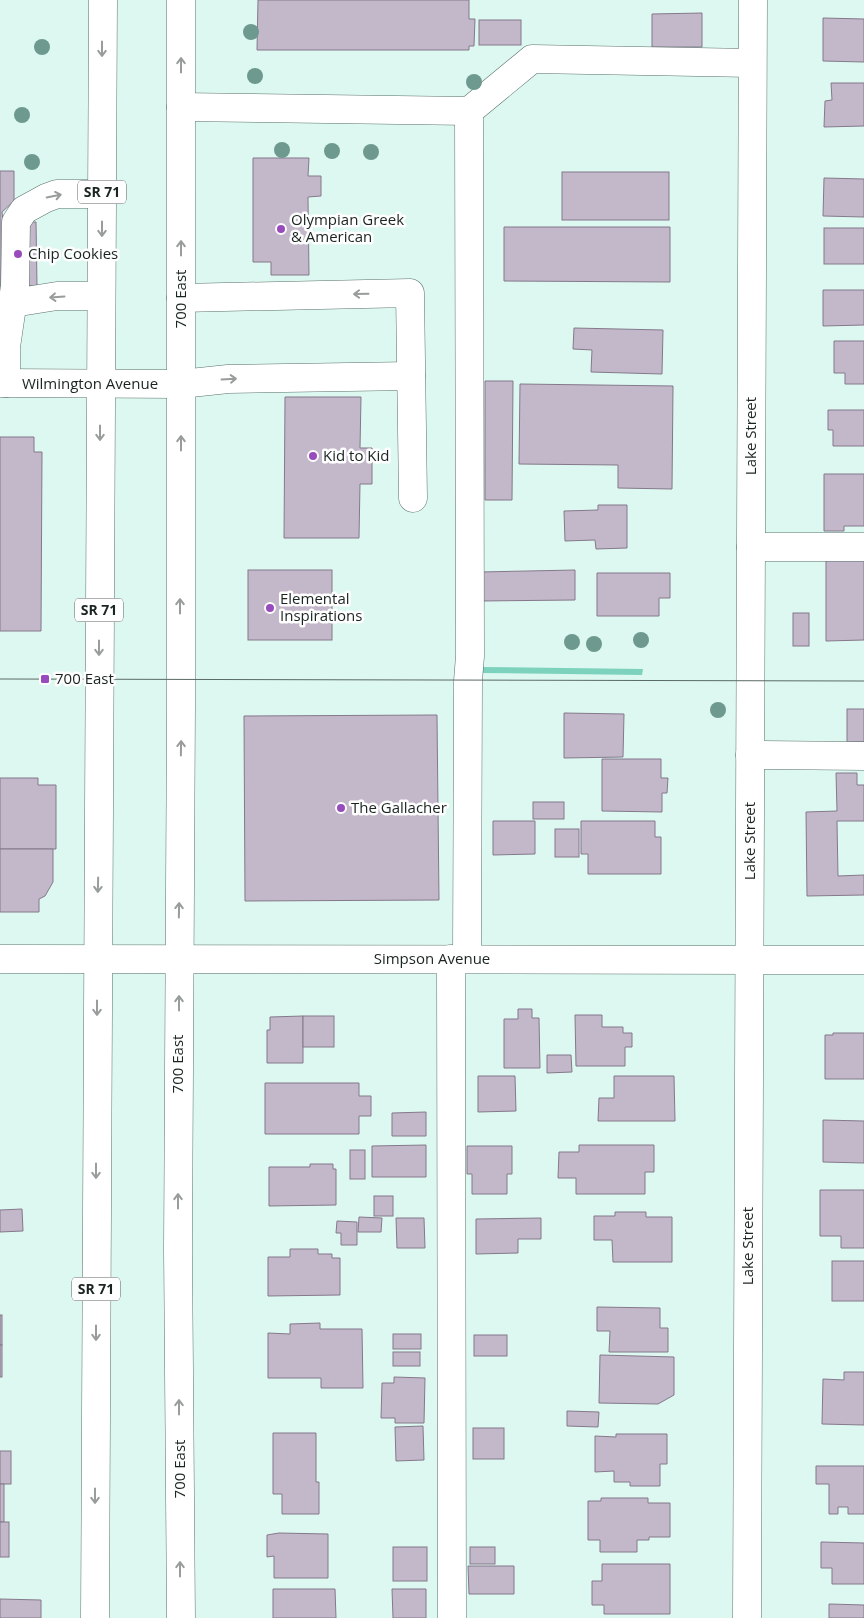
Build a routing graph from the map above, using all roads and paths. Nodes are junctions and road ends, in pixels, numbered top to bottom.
1 (103, 0) edge
2 (181, 0) edge
3 (753, 0) edge
4 (752, 63) junction
5 (181, 107) junction
6 (469, 111) junction
7 (102, 194) junction
8 (101, 296) junction
9 (181, 298) junction
10 (13, 302) junction
11 (411, 376) junction
12 (3, 383) edge
13 (101, 384) junction
14 (181, 384) junction
15 (413, 498) dead end
16 (751, 546) junction
17 (864, 547) edge
18 (750, 755) junction
19 (864, 756) edge
20 (0, 959) edge
21 (97, 959) junction
22 (179, 959) junction
23 (459, 959) junction
24 (749, 960) junction
25 (864, 960) edge
26 (95, 1618) edge
27 (181, 1618) edge
28 (452, 1618) edge
29 (747, 1618) edge

1 -> 7 main road, SR 71
5 -> 2 main road, 700 East
3 - 4 main road, Lake Street
4 - 6 main road
4 - 16 main road, Lake Street
5 - 6 main road
9 -> 5 main road, 700 East
6 - 23 main road
7 -> 8 main road, SR 71
10 -> 7 main road
8 -> 10 main road
8 - 13 main road, SR 71
11 -> 9 main road
9 - 14 main road, 700 East
10 - 12 main road
14 -> 11 main road, Wilmington Avenue
11 - 15 main road
12 - 13 main road, Wilmington Avenue
13 - 14 main road, Wilmington Avenue
13 -> 21 main road, SR 71
22 -> 14 main road, 700 East
16 - 17 main road
16 - 18 main road, Lake Street
18 - 19 main road
18 - 24 main road, Lake Street
20 - 21 main road, Simpson Avenue
21 - 22 main road, Simpson Avenue
21 -> 26 main road, SR 71
22 - 23 main road, Simpson Avenue
27 -> 22 main road, 700 East
23 - 24 main road, Simpson Avenue
23 - 28 main road
24 - 25 main road, Simpson Avenue
24 - 29 main road, Lake Street

